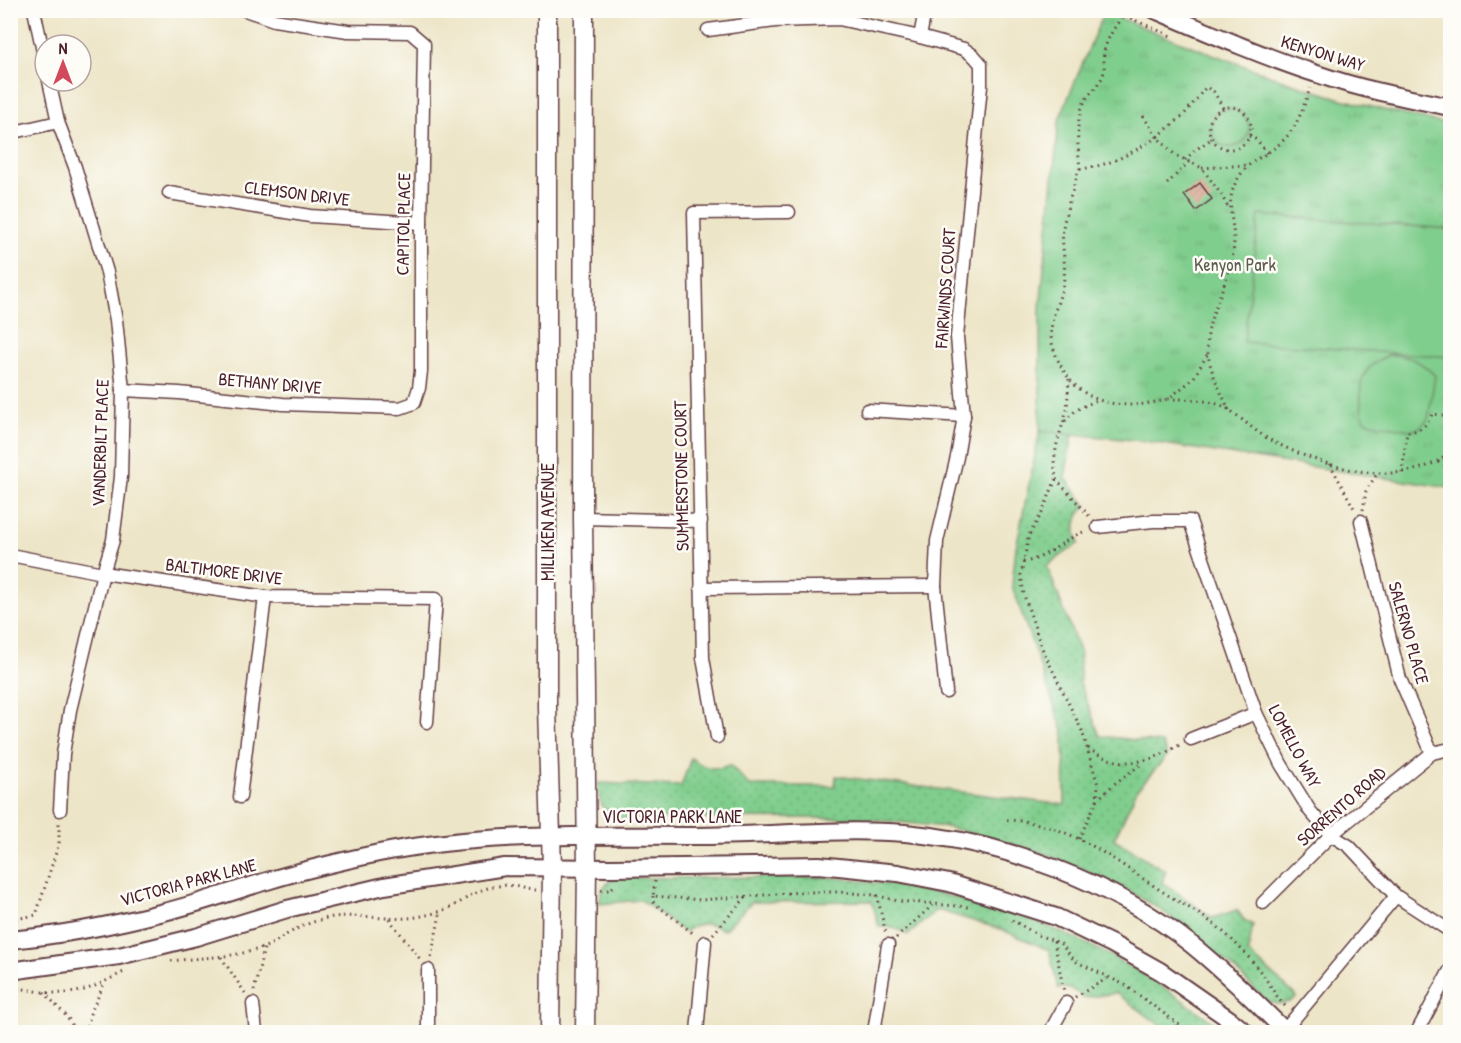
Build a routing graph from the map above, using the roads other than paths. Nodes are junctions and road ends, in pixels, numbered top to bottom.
1 (34, 10) edge
2 (245, 10) edge
3 (547, 10) edge
4 (584, 10) edge
5 (925, 10) edge
6 (1155, 10) edge
7 (708, 30) dead end
8 (39, 33) edge
9 (920, 37) junction
10 (52, 93) edge
11 (1450, 107) edge
12 (58, 122) junction
13 (10, 134) edge
14 (169, 193) dead end
15 (789, 212) dead end
16 (421, 223) junction
17 (123, 390) junction
18 (414, 403) joint
19 (867, 410) dead end
20 (964, 416) junction
21 (583, 518) junction
22 (1361, 520) road end
23 (701, 521) junction
24 (1098, 527) road end
25 (10, 555) edge
26 (103, 573) junction
27 (935, 586) junction
28 (701, 588) junction
29 (265, 597) junction
30 (946, 692) dead end
31 (1256, 713) junction
32 (427, 722) dead end
33 (717, 737) dead end
34 (1191, 739) road end
35 (1450, 749) edge
36 (1432, 753) junction
37 (240, 797) dead end
38 (60, 810) road end
39 (1331, 835) junction
40 (587, 836) junction
41 (551, 837) junction
42 (552, 867) junction
43 (587, 868) junction
44 (1396, 896) junction
45 (1263, 903) dead end
46 (1450, 931) edge
47 (10, 940) edge
48 (705, 942) road end
49 (888, 945) road end
50 (428, 970) road end
51 (1450, 970) edge
52 (10, 971) edge
53 (1066, 1003) road end
54 (253, 1004) road end
55 (256, 1032) edge
56 (429, 1032) edge
57 (550, 1032) edge
58 (585, 1032) edge
59 (697, 1032) edge
60 (874, 1032) edge
61 (1050, 1032) edge
62 (1245, 1032) edge
63 (1284, 1032) edge
64 (1417, 1032) edge

1 - 8 street
2 - 16 street, CAPITOL PLACE
3 - 41 main road, MILLIKEN AVENUE
4 - 21 main road, MILLIKEN AVENUE
5 - 9 street
6 - 11 street, KENYON WAY
7 - 9 street
9 - 20 street, FAIRWINDS COURT
10 - 12 street, VANDERBILT PLACE
12 - 13 street
12 - 17 street, VANDERBILT PLACE
14 - 16 street, CLEMSON DRIVE
15 - 23 street, SUMMERSTONE COURT
16 - 18 street, CAPITOL PLACE
17 - 18 street, BETHANY DRIVE
17 - 26 street, VANDERBILT PLACE
19 - 20 street
20 - 27 street, FAIRWINDS COURT
21 - 23 street
21 - 40 main road, MILLIKEN AVENUE
22 - 36 street, SALERNO PLACE
23 - 28 street, SUMMERSTONE COURT
24 - 31 street, LOMELLO WAY
25 - 26 street, BALTIMORE DRIVE
26 - 29 street, BALTIMORE DRIVE
26 - 38 street, VANDERBILT PLACE
27 - 28 street
27 - 30 street, FAIRWINDS COURT
28 - 33 street, SUMMERSTONE COURT
29 - 32 street, BALTIMORE DRIVE
29 - 37 street
31 - 34 street
31 - 39 street, LOMELLO WAY
35 - 36 street, SORRENTO ROAD
36 - 39 street, SORRENTO ROAD
39 - 44 street, LOMELLO WAY
39 - 45 street, SORRENTO ROAD
40 - 41 street, VICTORIA PARK LANE
40 - 43 main road, MILLIKEN AVENUE
40 - 63 street, VICTORIA PARK LANE
41 - 42 main road, MILLIKEN AVENUE
41 - 47 street, VICTORIA PARK LANE
42 - 43 street
42 - 52 street
42 - 57 main road, MILLIKEN AVENUE
43 - 58 main road, MILLIKEN AVENUE
43 - 62 street
44 - 46 street, LOMELLO WAY
44 - 63 street
48 - 59 street
49 - 60 street
50 - 56 street
51 - 64 street
53 - 61 street
54 - 55 street

